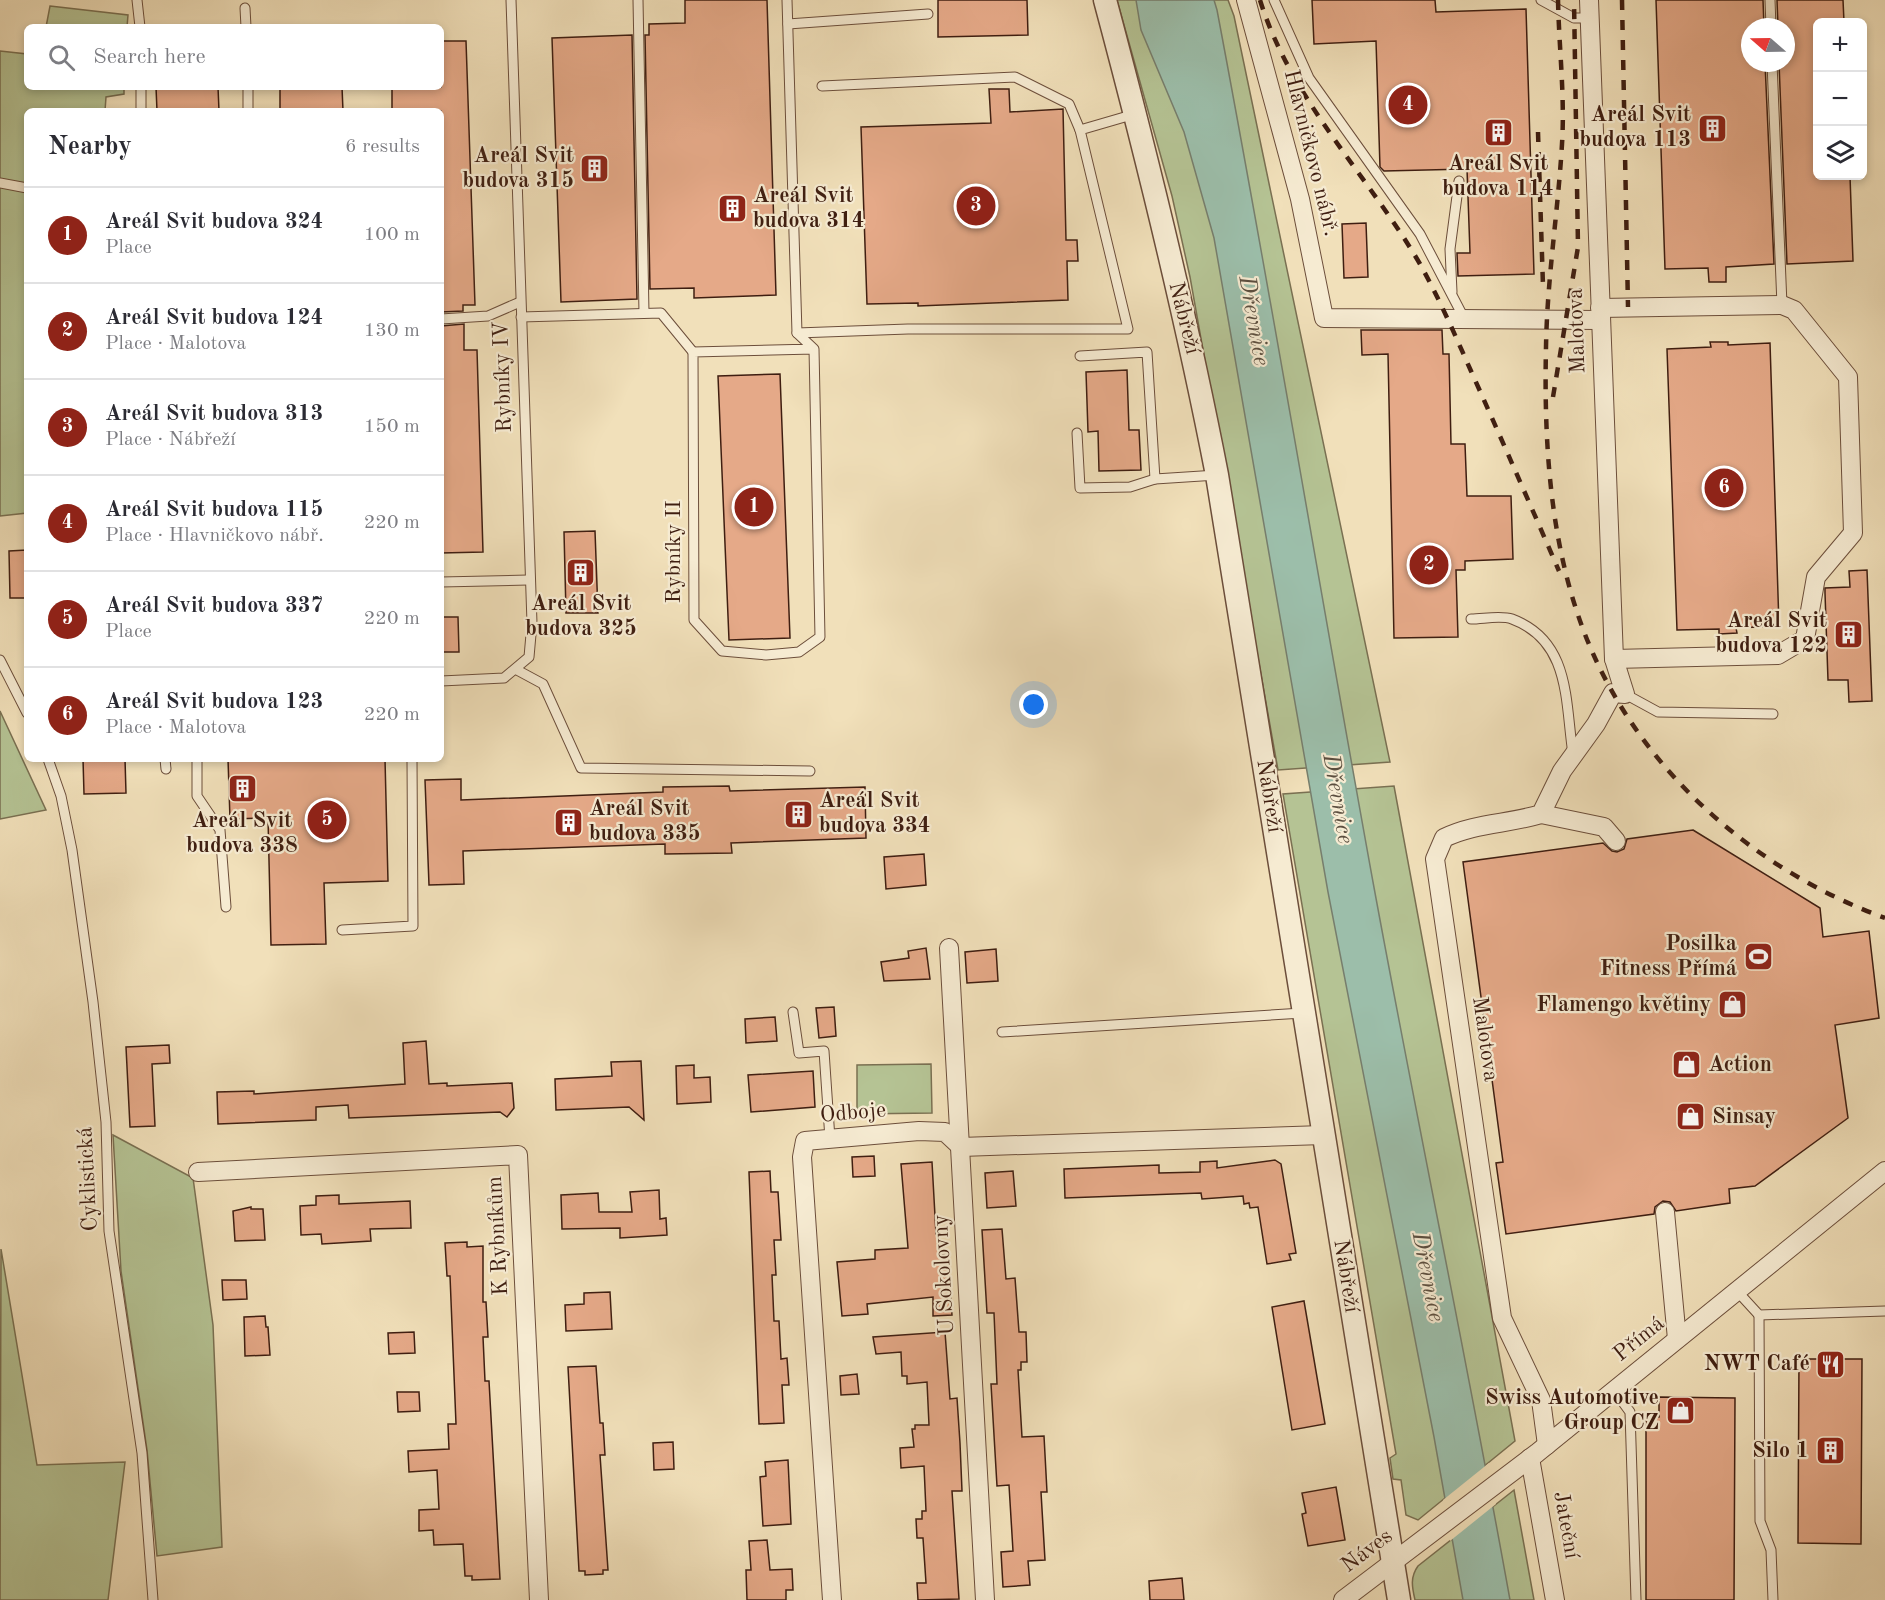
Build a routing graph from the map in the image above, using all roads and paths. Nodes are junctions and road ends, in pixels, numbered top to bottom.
1 (137, 0) edge
2 (511, 0) edge
3 (638, 0) edge
4 (787, 0) edge
5 (1105, 0) edge
6 (1246, 0) edge
7 (1274, 0) edge
8 (1541, 0) edge
9 (1589, 0) edge
10 (1770, 0) edge
11 (245, 8) dead end
12 (928, 14) dead end
13 (1590, 18) junction
14 (1771, 18) edge
15 (140, 24) edge
16 (246, 24) edge
17 (788, 24) junction
18 (1772, 72) edge
19 (822, 86) dead end
20 (141, 90) edge
21 (248, 90) edge
22 (141, 108) edge
23 (248, 108) edge
24 (1136, 114) junction
25 (1080, 130) junction
26 (1459, 181) dead end
27 (0, 183) edge
28 (24, 187) edge
29 (1452, 296) junction
30 (520, 302) junction
31 (1782, 305) junction
32 (644, 313) junction
33 (1601, 314) junction
34 (521, 317) junction
35 (444, 318) edge
36 (1465, 320) junction
37 (797, 333) junction
38 (814, 349) junction
39 (693, 352) junction
40 (1080, 356) dead end
41 (1077, 433) dead end
42 (1217, 475) junction
43 (1155, 479) junction
44 (528, 580) junction
45 (444, 582) edge
46 (1471, 619) dead end
47 (0, 660) edge
48 (1614, 660) junction
49 (517, 670) junction
50 (444, 681) edge
51 (1625, 694) junction
52 (24, 707) edge
53 (1773, 714) dead end
54 (1573, 756) junction
55 (49, 762) edge
56 (197, 762) edge
57 (412, 762) edge
58 (810, 771) dead end
59 (1541, 814) junction
60 (1616, 841) dead end
61 (226, 907) dead end
62 (342, 930) dead end
63 (949, 948) dead end
64 (793, 1012) dead end
65 (1303, 1013) junction
66 (1002, 1032) dead end
67 (1323, 1134) junction
68 (830, 1139) junction
69 (961, 1147) junction
70 (1885, 1171) edge
71 (198, 1172) dead end
72 (1665, 1212) dead end
73 (1737, 1291) junction
74 (1885, 1311) edge
75 (1759, 1316) junction
76 (1677, 1339) junction
77 (1614, 1390) junction
78 (1547, 1445) junction
79 (1530, 1458) junction
80 (1422, 1541) joint
81 (1392, 1560) junction
82 (153, 1600) edge
83 (539, 1600) edge
84 (831, 1600) edge
85 (985, 1600) edge
86 (1342, 1600) edge
87 (1399, 1600) edge
88 (1555, 1600) edge
89 (1636, 1600) edge
90 (1773, 1600) edge

1 - 15 lane
2 - 30 lane, Rybníky IV
3 - 32 lane
4 - 17 lane
5 - 24 street, Nábřeží
6 - 36 street, Hlavničkovo nábř.
7 - 29 lane
8 - 13 lane
9 - 13 street, Malotova
10 - 14 lane
11 - 16 lane
12 - 17 lane
13 - 33 street, Malotova
17 - 37 lane
18 - 31 lane
19 - 25 lane
20 - 22 lane
21 - 23 lane
24 - 25 lane
24 - 42 street, Nábřeží
25 - 37 lane
26 - 29 lane
27 - 28 lane
29 - 36 lane
30 - 34 lane, Rybníky IV
30 - 35 lane
31 - 33 street
31 - 48 street
32 - 34 lane
32 - 39 lane
33 - 36 street
33 - 48 street, Malotova
34 - 44 lane, Rybníky IV
37 - 38 lane
38 - 39 lane
38 - 39 lane, Rybníky II
40 - 43 lane
41 - 43 lane
42 - 43 lane
42 - 65 street, Nábřeží
44 - 45 lane
44 - 49 lane, Rybníky IV
46 - 54 lane
47 - 52 lane
48 - 51 street, Malotova
49 - 50 lane
49 - 58 lane
51 - 53 lane
51 - 54 street
54 - 59 street
55 - 82 lane, Cyklistická
56 - 61 lane
57 - 62 lane
59 - 60 street
59 - 78 street, Malotova
63 - 69 street, U Sokolovny
64 - 68 lane
65 - 66 lane
65 - 67 street, Nábřeží
67 - 69 street
67 - 81 street, Nábřeží
68 - 69 street, Odboje
68 - 84 street, Odboje
69 - 85 street, U Sokolovny
70 - 73 street, Přímá
71 - 83 street, K Rybníkům
72 - 76 street
73 - 75 lane
73 - 76 street, Přímá
74 - 75 lane
75 - 90 lane
76 - 77 street, Přímá
77 - 78 street, Přímá
77 - 89 lane
78 - 79 street, Přímá
79 - 80 street, Přímá
79 - 88 street, Jateční
80 - 81 street, Náves
81 - 86 street, Náves
81 - 87 street, Nábřeží

